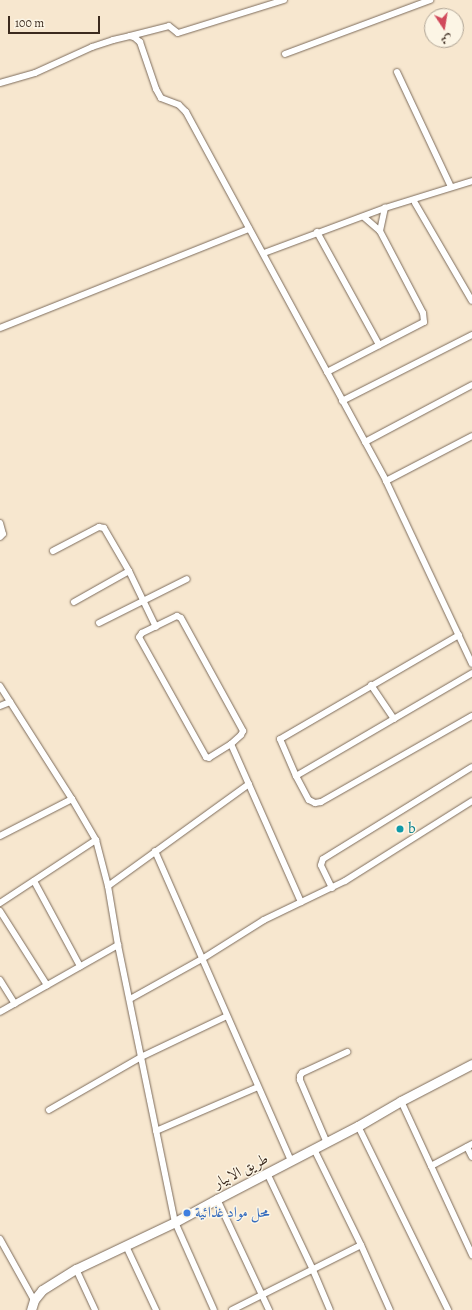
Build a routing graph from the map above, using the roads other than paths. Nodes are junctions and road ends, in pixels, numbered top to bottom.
1 (284, 0) edge
2 (430, 0) edge
3 (130, 36) junction
4 (285, 54) dead end
5 (397, 72) dead end
6 (0, 83) edge
7 (472, 181) edge
8 (451, 187) junction
9 (415, 203) dead end
10 (386, 208) junction
11 (364, 217) junction
12 (249, 229) junction
13 (380, 231) junction
14 (317, 232) junction
15 (264, 253) junction
16 (472, 301) edge
17 (0, 328) edge
18 (472, 335) edge
19 (379, 346) junction
20 (326, 372) junction
21 (472, 385) edge
22 (342, 401) junction
23 (472, 436) edge
24 (365, 442) junction
25 (386, 482) junction
26 (0, 523) edge
27 (0, 537) edge
28 (53, 551) dead end
29 (129, 571) junction
30 (187, 579) dead end
31 (142, 601) junction
32 (74, 602) dead end
33 (99, 623) dead end
34 (156, 627) junction
35 (460, 635) junction
36 (472, 664) edge
37 (472, 673) edge
38 (371, 685) junction
39 (0, 686) edge
40 (10, 702) junction
41 (0, 706) edge
42 (472, 716) edge
43 (394, 719) junction
44 (231, 744) junction
45 (472, 767) edge
46 (296, 776) junction
47 (249, 784) junction
48 (72, 799) junction
49 (472, 801) edge
50 (0, 836) edge
51 (96, 840) junction
52 (155, 851) junction
53 (34, 881) junction
54 (108, 886) junction
55 (332, 888) junction
56 (301, 902) junction
57 (0, 903) edge
58 (0, 911) edge
59 (118, 946) junction
60 (202, 959) junction
61 (80, 966) junction
62 (0, 980) edge
63 (48, 985) junction
64 (130, 999) junction
65 (15, 1004) junction
66 (0, 1012) edge
67 (227, 1016) junction
68 (348, 1052) dead end
69 (141, 1057) junction
70 (472, 1064) edge
71 (258, 1087) junction
72 (401, 1101) junction
73 (49, 1110) dead end
74 (358, 1126) junction
75 (156, 1131) junction
76 (327, 1143) junction
77 (469, 1146) edge
78 (314, 1149) junction
79 (472, 1158) edge
80 (290, 1162) junction
81 (430, 1166) junction
82 (267, 1173) junction
83 (217, 1199) junction
84 (175, 1222) junction
85 (0, 1239) edge
86 (361, 1245) junction
87 (126, 1246) junction
88 (472, 1255) edge
89 (76, 1269) junction
90 (313, 1270) junction
91 (262, 1295) junction
92 (34, 1300) junction
93 (31, 1310) edge
94 (95, 1310) edge
95 (156, 1310) edge
96 (214, 1310) edge
97 (232, 1310) edge
98 (269, 1310) edge
99 (330, 1310) edge
100 (390, 1310) edge
101 (448, 1310) edge

1 - 3 street
2 - 4 street
3 - 6 street
3 - 12 street
5 - 8 street
7 - 8 street
8 - 10 street
9 - 16 street
10 - 11 street
10 - 13 street
11 - 13 street
11 - 14 street
12 - 15 street
12 - 17 street
13 - 19 street
14 - 15 street
14 - 19 street
15 - 20 street
18 - 22 street
19 - 20 street
20 - 22 street
21 - 24 street
22 - 24 street
23 - 25 street
24 - 25 street
25 - 35 street
26 - 27 street
28 - 29 street
29 - 31 street
29 - 32 street
30 - 31 street
31 - 33 street
31 - 34 street
34 - 44 street
34 - 44 street
35 - 36 street
35 - 38 street
37 - 43 street
38 - 43 street
38 - 46 street
39 - 40 street
40 - 41 street
40 - 48 street
42 - 46 street
43 - 46 street
44 - 47 street
45 - 55 street
47 - 52 street
47 - 56 street
48 - 50 street
48 - 51 street
49 - 55 street
51 - 53 street
51 - 54 street
52 - 54 street
52 - 60 street
53 - 57 street
53 - 61 street
54 - 59 street
55 - 56 street
56 - 60 street
58 - 63 street
59 - 61 street
59 - 64 street
60 - 64 street
60 - 67 street
61 - 63 street
62 - 65 street
63 - 65 street
64 - 69 street
65 - 66 street
67 - 69 street
67 - 71 street
68 - 76 street
69 - 73 street
69 - 75 street
70 - 72 main road, طريق الابيار
71 - 75 street
71 - 80 street
72 - 74 main road, طريق الابيار
72 - 81 street
74 - 76 main road, طريق الابيار
74 - 101 street
75 - 84 street
76 - 78 main road, طريق الابيار
77 - 79 street
77 - 81 street
78 - 80 main road, طريق الابيار
78 - 86 street
80 - 82 main road, طريق الابيار
81 - 88 street
82 - 83 main road, طريق الابيار
82 - 90 street
83 - 84 main road, طريق الابيار
83 - 91 street
84 - 87 main road, طريق الابيار
84 - 96 street
85 - 92 street
86 - 90 street
86 - 100 street
87 - 89 main road, طريق الابيار
87 - 95 street
89 - 92 main road, طريق الابيار
89 - 94 street
90 - 91 street
90 - 99 street
91 - 97 street
91 - 98 street
92 - 93 main road, طريق الابيار

